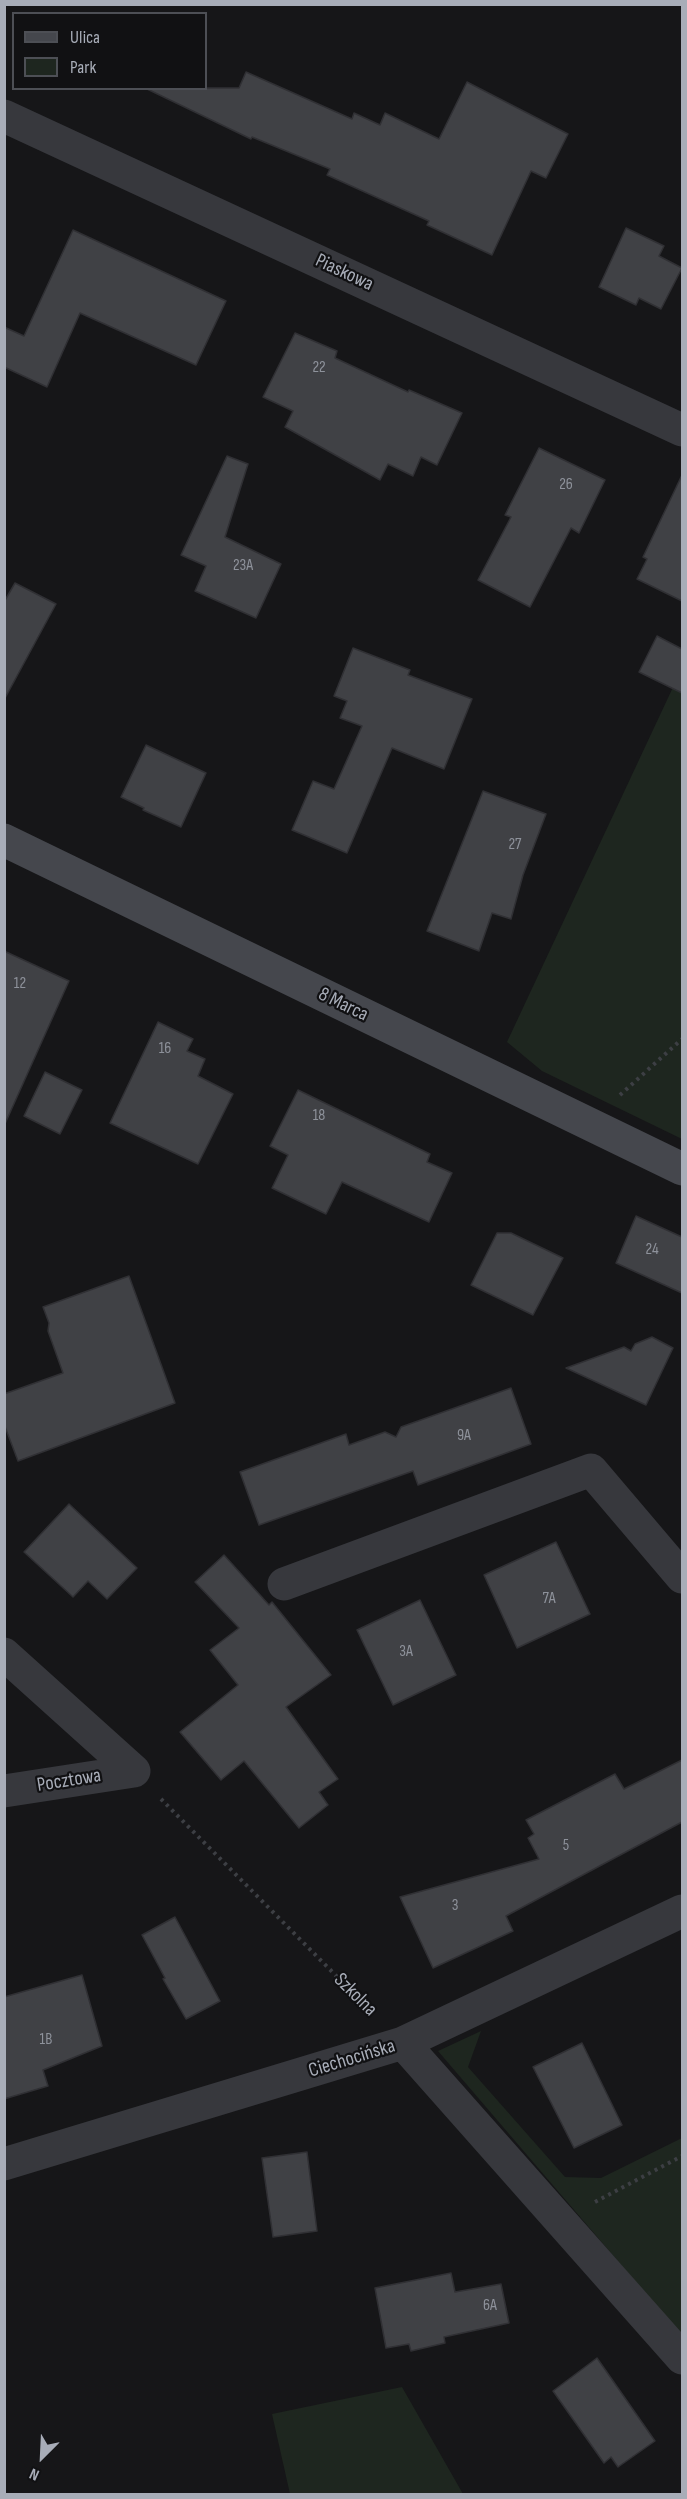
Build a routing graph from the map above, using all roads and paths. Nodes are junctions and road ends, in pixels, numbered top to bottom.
1 (4, 116) edge
2 (682, 430) edge
3 (7, 846) edge
4 (682, 1039) edge
5 (588, 1123) junction
6 (682, 1169) edge
7 (682, 1577) edge
8 (284, 1584) dead end
9 (4, 1654) edge
10 (134, 1771) junction
11 (4, 1791) edge
12 (682, 1911) edge
13 (403, 2043) junction
14 (682, 2156) edge
15 (4, 2164) edge
16 (559, 2221) junction
17 (682, 2358) edge

1 - 2 street, Piaskowa
3 - 5 street, 8 Marca
4 - 5 path
5 - 6 street, 8 Marca
7 - 8 street
9 - 10 street
10 - 11 street, Pocztowa
10 - 13 path, Szkolna
12 - 13 street, Ciechocińska
13 - 15 street, Ciechocińska
13 - 16 street
14 - 16 path
16 - 17 street

